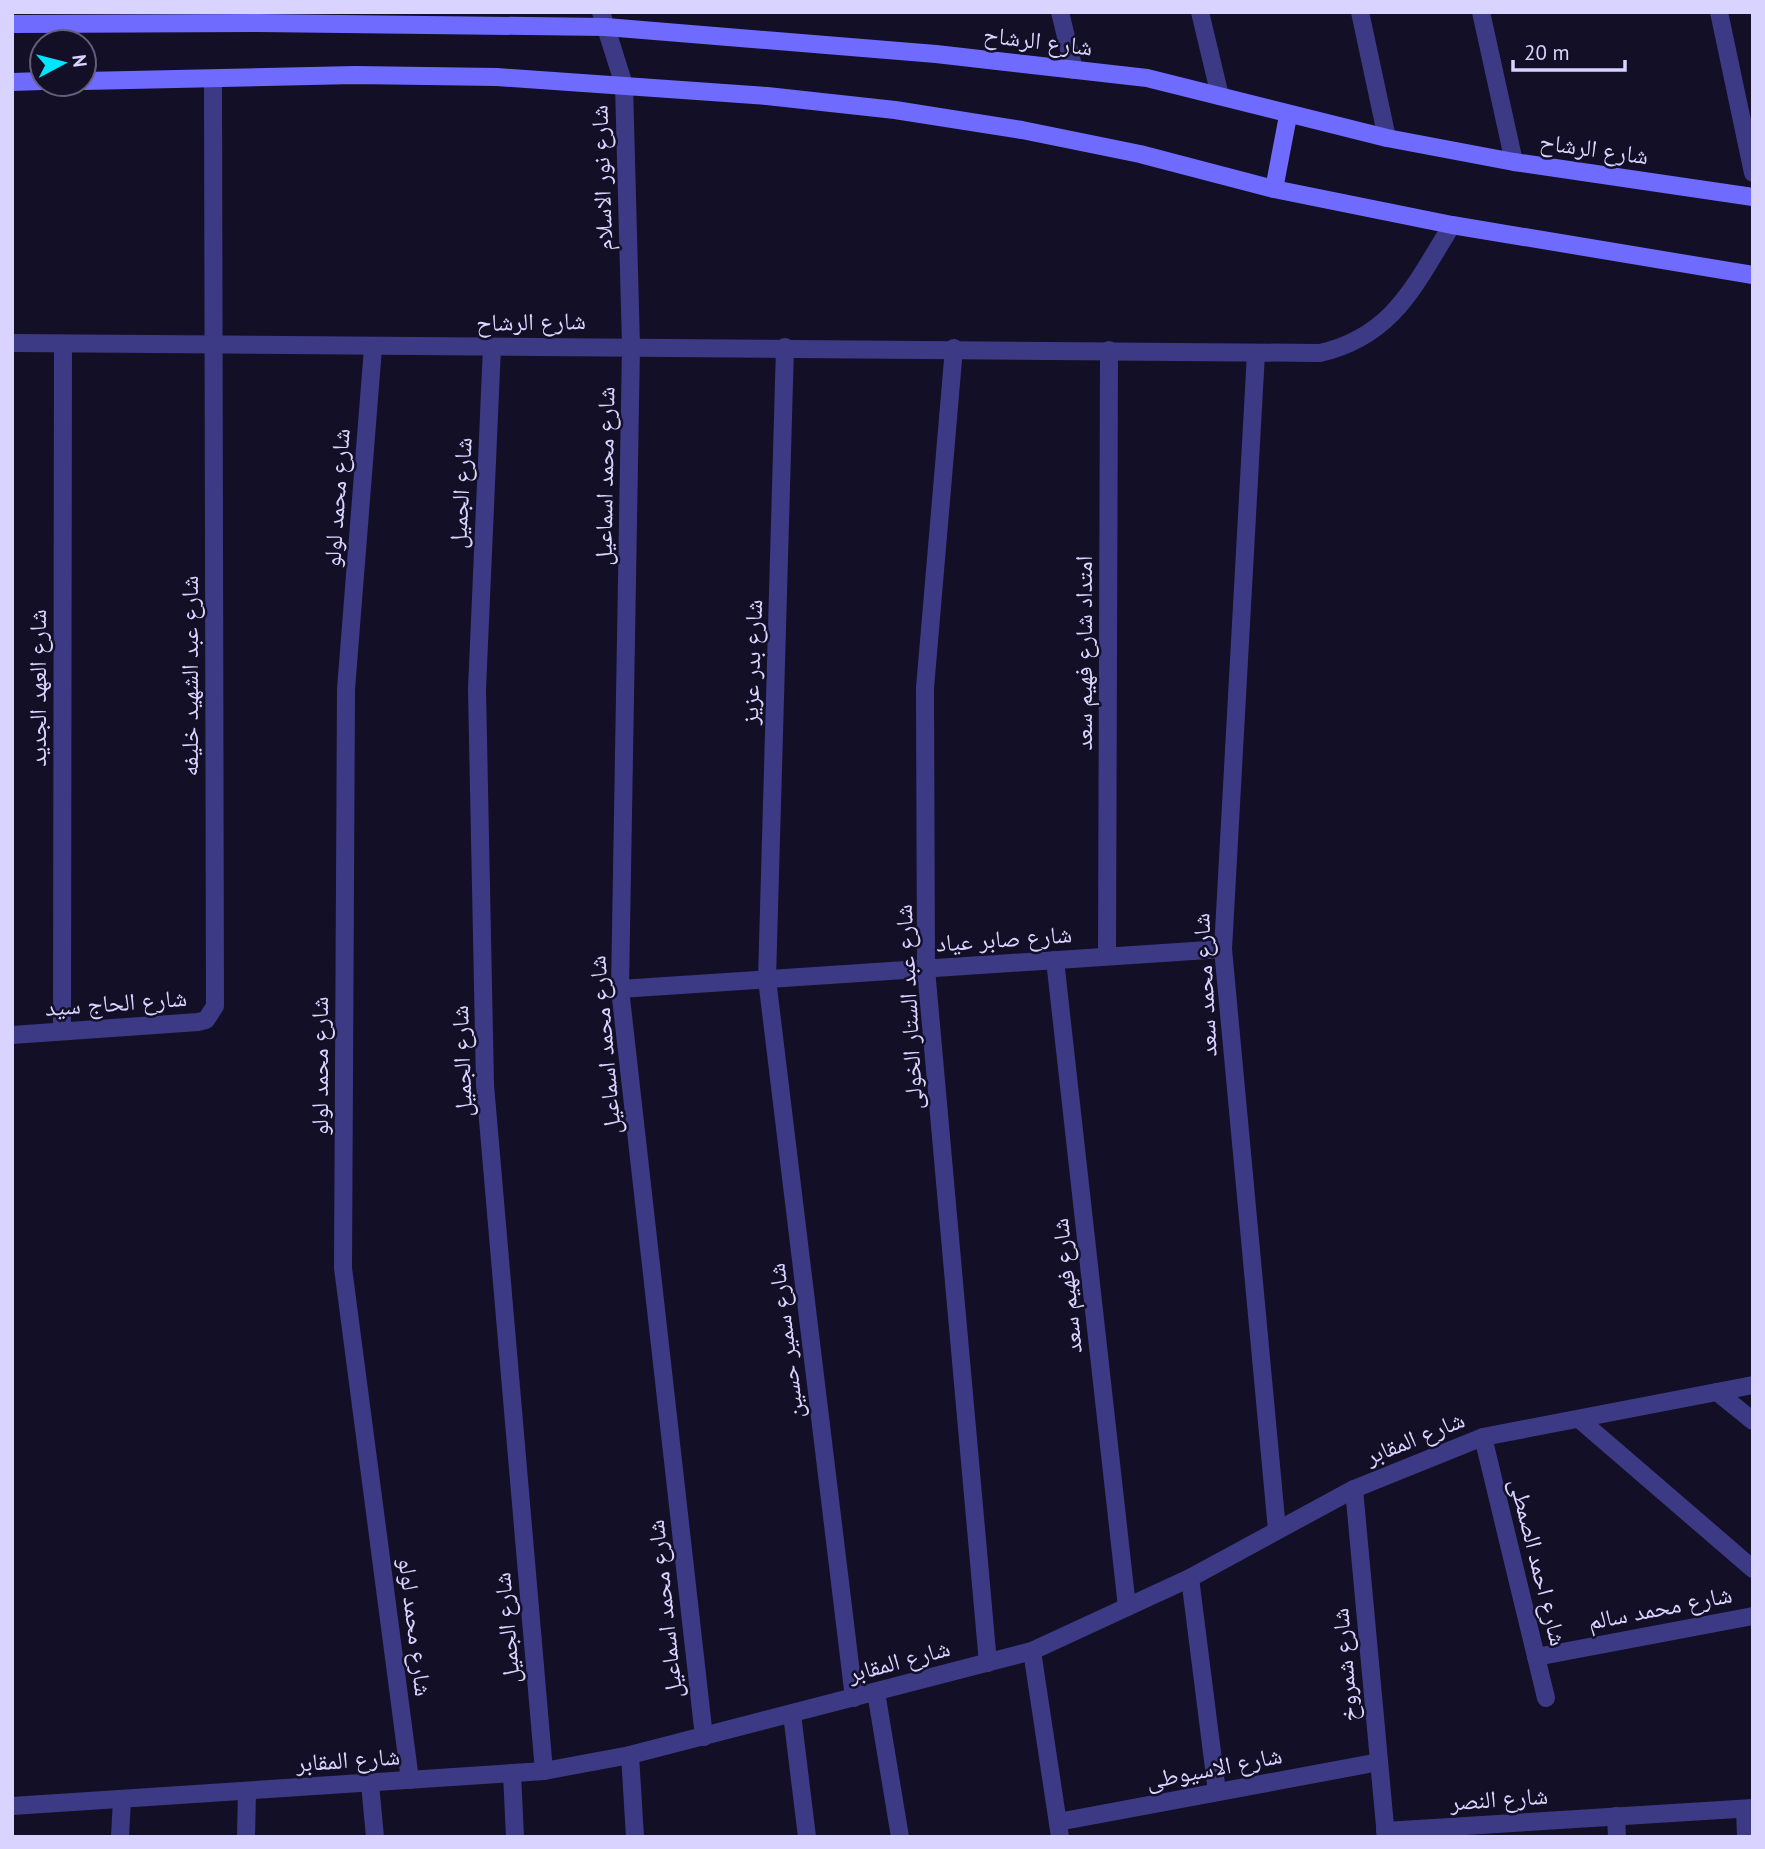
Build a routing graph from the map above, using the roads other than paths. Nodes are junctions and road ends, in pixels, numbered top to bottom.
1 (1060, 12) edge
2 (1200, 12) edge
3 (1360, 12) edge
4 (1481, 12) edge
5 (1719, 12) edge
6 (257, 17) edge
7 (66, 18) edge
8 (443, 18) edge
9 (603, 20) edge
10 (12, 24) edge
11 (1074, 70) junction
12 (213, 79) junction
13 (98, 80) edge
14 (624, 85) junction
15 (1220, 96) junction
16 (1288, 116) junction
17 (1387, 138) junction
18 (1514, 162) junction
19 (1753, 173) edge
20 (1274, 189) junction
21 (1753, 197) edge
22 (1452, 225) junction
23 (1753, 275) edge
24 (12, 343) edge
25 (63, 344) junction
26 (213, 346) junction
27 (631, 346) junction
28 (492, 347) junction
29 (785, 347) junction
30 (373, 348) junction
31 (954, 348) junction
32 (1109, 351) junction
33 (1256, 353) junction
34 (1223, 949) junction
35 (1107, 956) junction
36 (1055, 960) junction
37 (926, 969) junction
38 (767, 979) junction
39 (620, 989) junction
40 (215, 1006) joint
41 (62, 1031) junction
42 (12, 1035) edge
43 (1753, 1385) edge
44 (1717, 1392) junction
45 (1579, 1419) junction
46 (1753, 1422) edge
47 (1483, 1437) junction
48 (1354, 1489) junction
49 (1277, 1530) junction
50 (1753, 1569) edge
51 (1191, 1578) junction
52 (1127, 1607) junction
53 (1753, 1616) edge
54 (1032, 1651) junction
55 (1536, 1657) junction
56 (988, 1662) junction
57 (876, 1692) junction
58 (854, 1698) junction
59 (1546, 1698) dead end
60 (792, 1714) junction
61 (704, 1737) junction
62 (630, 1755) junction
63 (1378, 1762) junction
64 (544, 1772) junction
65 (512, 1773) junction
66 (410, 1780) junction
67 (370, 1784) junction
68 (247, 1792) junction
69 (1217, 1792) junction
70 (122, 1799) junction
71 (12, 1806) edge
72 (1749, 1808) edge
73 (1616, 1816) junction
74 (1059, 1829) edge
75 (1385, 1834) edge
76 (120, 1837) edge
77 (246, 1837) edge
78 (375, 1837) edge
79 (515, 1837) edge
80 (635, 1837) edge
81 (807, 1837) edge
82 (900, 1837) edge
83 (1617, 1837) edge
84 (1746, 1837) edge

1 - 11 street
2 - 15 street
3 - 17 street
4 - 18 street
5 - 19 street
6 - 7 main road, شارع الرشاح
6 - 8 main road, شارع الرشاح
7 - 10 main road, شارع الرشاح
8 - 9 main road, شارع الرشاح
9 - 11 main road, شارع الرشاح
9 - 14 street, شارع نور الاسلام
11 - 15 main road, شارع الرشاح
12 - 13 main road
12 - 14 main road
12 - 26 street, شارع عبد الشهيد خليفه
14 - 20 main road
14 - 27 street, شارع نور الاسلام
15 - 16 main road, شارع الرشاح
16 - 17 main road, شارع الرشاح
16 - 20 main road
17 - 18 main road, شارع الرشاح
18 - 21 main road, شارع الرشاح
20 - 22 main road
22 - 23 main road
22 - 33 street, شارع الرشاح
24 - 25 street, شارع الرشاح
25 - 26 street, شارع الرشاح
25 - 41 street, شارع العهد الجديد
26 - 30 street, شارع الرشاح
26 - 40 street, شارع عبد الشهيد خليفه
27 - 28 street, شارع الرشاح
27 - 29 street, شارع الرشاح
27 - 39 street, شارع محمد اسماعيل
28 - 30 street, شارع الرشاح
28 - 64 street, شارع الجميل
29 - 31 street, شارع الرشاح
29 - 38 street, شارع بدر عزيز
30 - 66 street, شارع محمد لولو
31 - 32 street, شارع الرشاح
31 - 37 street, شارع عبد الستار الخولى
32 - 33 street, شارع الرشاح
32 - 35 street, امتداد شارع فهيم سعد
33 - 34 street, شارع محمد سعد
34 - 35 street, شارع صابر عياد
34 - 49 street, شارع محمد سعد
35 - 36 street, شارع صابر عياد
36 - 37 street, شارع صابر عياد
36 - 52 street, شارع فهيم سعد
37 - 38 street, شارع صابر عياد
37 - 56 street, شارع عبد الستار الخولى
38 - 39 street, شارع صابر عياد
38 - 58 street, شارع سمير حسين
39 - 61 street, شارع محمد اسماعيل
40 - 41 street, شارع الحاج سيد
41 - 42 street, شارع الحاج سيد
43 - 44 street, شارع المقابر
44 - 45 street, شارع المقابر
44 - 46 street
45 - 47 street, شارع المقابر
45 - 50 street
47 - 48 street, شارع المقابر
47 - 55 street, شارع احمد الصمطى
48 - 49 street, شارع المقابر
48 - 63 street, شارع شمروخ
49 - 51 street, شارع المقابر
51 - 52 street, شارع المقابر
51 - 69 street
52 - 54 street, شارع المقابر
53 - 55 street, شارع محمد سالم
54 - 56 street, شارع المقابر
54 - 74 street
55 - 59 street, شارع احمد الصمطى
56 - 57 street, شارع المقابر
57 - 58 street, شارع المقابر
57 - 82 street
58 - 60 street, شارع المقابر
60 - 61 street, شارع المقابر
60 - 81 street
61 - 62 street, شارع المقابر
62 - 64 street, شارع المقابر
62 - 80 street
63 - 69 street, شارع الاسيوطى
63 - 75 street, شارع شمروخ
64 - 65 street, شارع المقابر
65 - 66 street, شارع المقابر
65 - 79 street
66 - 67 street, شارع المقابر
67 - 68 street, شارع المقابر
67 - 78 street
68 - 70 street, شارع المقابر
68 - 77 street
69 - 74 street, شارع الاسيوطى
70 - 71 street, شارع المقابر
70 - 76 street
72 - 73 street, شارع النصر
72 - 84 street
73 - 75 street, شارع النصر
73 - 83 street

